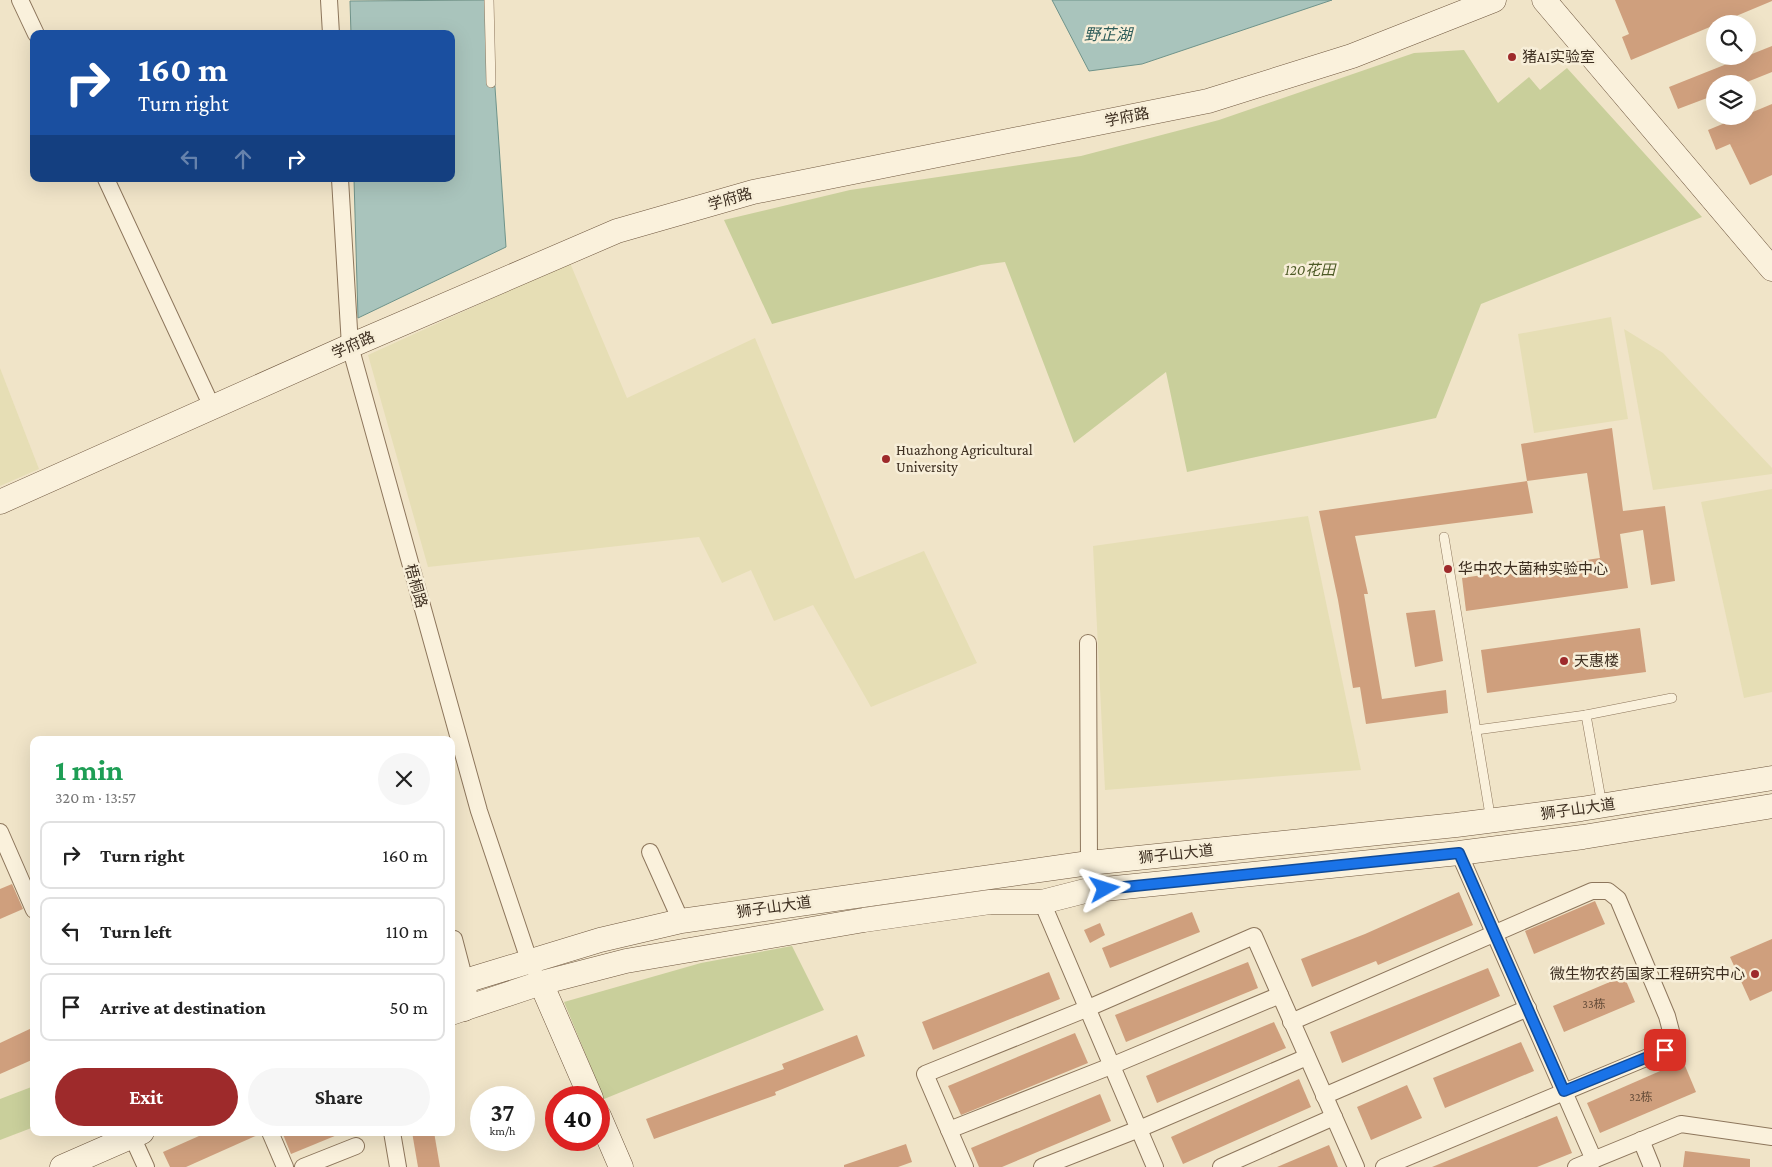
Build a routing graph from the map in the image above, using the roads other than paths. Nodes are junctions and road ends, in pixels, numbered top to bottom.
1 (20, 0) edge
2 (329, 0) edge
3 (489, 0) edge
4 (1494, 0) edge
5 (1544, 0) edge
6 (34, 30) edge
7 (331, 30) edge
8 (491, 83) dead end
9 (107, 182) edge
10 (340, 182) edge
11 (1772, 269) edge
12 (350, 346) junction
13 (213, 408) junction
14 (0, 502) edge
15 (1444, 537) dead end
16 (1088, 643) dead end
17 (1672, 698) dead end
18 (1586, 715) junction
19 (1476, 730) junction
20 (1772, 778) edge
21 (1602, 806) junction
22 (1772, 806) edge
23 (1491, 821) junction
24 (0, 832) edge
25 (650, 852) dead end
26 (1459, 853) junction
27 (1089, 863) junction
28 (30, 901) edge
29 (1042, 902) junction
30 (681, 921) junction
31 (1495, 932) junction
32 (455, 942) edge
33 (529, 960) junction
34 (465, 981) junction
35 (541, 983) junction
36 (1280, 995) junction
37 (1528, 1008) junction
38 (1086, 1009) junction
39 (457, 1011) edge
40 (1291, 1022) junction
41 (1307, 1057) junction
42 (1111, 1066) junction
43 (586, 1086) edge
44 (1564, 1091) junction
45 (1324, 1096) junction
46 (1334, 1117) junction
47 (950, 1130) junction
48 (1139, 1130) junction
49 (131, 1136) edge
50 (136, 1136) edge
51 (272, 1136) edge
52 (393, 1136) edge
53 (1772, 1137) edge
54 (1641, 1140) junction
55 (610, 1142) edge
56 (356, 1146) dead end
57 (1594, 1160) junction
58 (62, 1167) edge
59 (146, 1167) edge
60 (285, 1167) edge
61 (303, 1167) edge
62 (398, 1167) edge
63 (621, 1167) edge
64 (965, 1167) edge
65 (1042, 1167) edge
66 (1155, 1167) edge
67 (1221, 1167) edge
68 (1356, 1167) edge
69 (1384, 1167) edge
70 (1576, 1167) edge
71 (1652, 1167) edge

1 - 6 street
2 - 7 street
3 - 8 lane
4 - 12 street, 学府路
5 - 11 street
9 - 13 street
10 - 12 street, 梧桐路
12 - 13 street, 学府路
12 - 33 street, 梧桐路
13 - 14 street, 学府路
15 - 19 lane
16 - 27 street
17 - 18 lane
18 - 19 lane
18 - 21 lane
19 - 23 lane
20 - 21 street, 狮子山大道
21 - 23 street, 狮子山大道
22 - 26 street, 狮子山大道
23 - 27 street, 狮子山大道
24 - 28 street
25 - 30 street
26 - 29 street, 狮子山大道
26 - 31 street
27 - 30 street, 狮子山大道
29 - 35 street, 狮子山大道
29 - 38 street
30 - 33 street, 狮子山大道
31 - 37 street
31 - 40 street
31 - 44 street
32 - 34 street
33 - 34 street, 狮子山大道
33 - 35 street, 梧桐路
34 - 39 street, 狮子山大道
35 - 39 street, 狮子山大道
35 - 43 street
36 - 38 street
36 - 40 street
36 - 42 street
37 - 44 street
37 - 45 street
38 - 42 street
38 - 47 street
40 - 41 street
41 - 45 street
41 - 48 street
42 - 47 street
42 - 48 street
44 - 57 street
44 - 69 street
45 - 46 street
46 - 67 street
46 - 68 street
47 - 64 street
48 - 65 street
48 - 66 street
49 - 58 street
50 - 59 street
51 - 60 street
52 - 62 street
53 - 54 street
54 - 57 street
54 - 71 street
55 - 63 street
56 - 61 street
57 - 70 street

